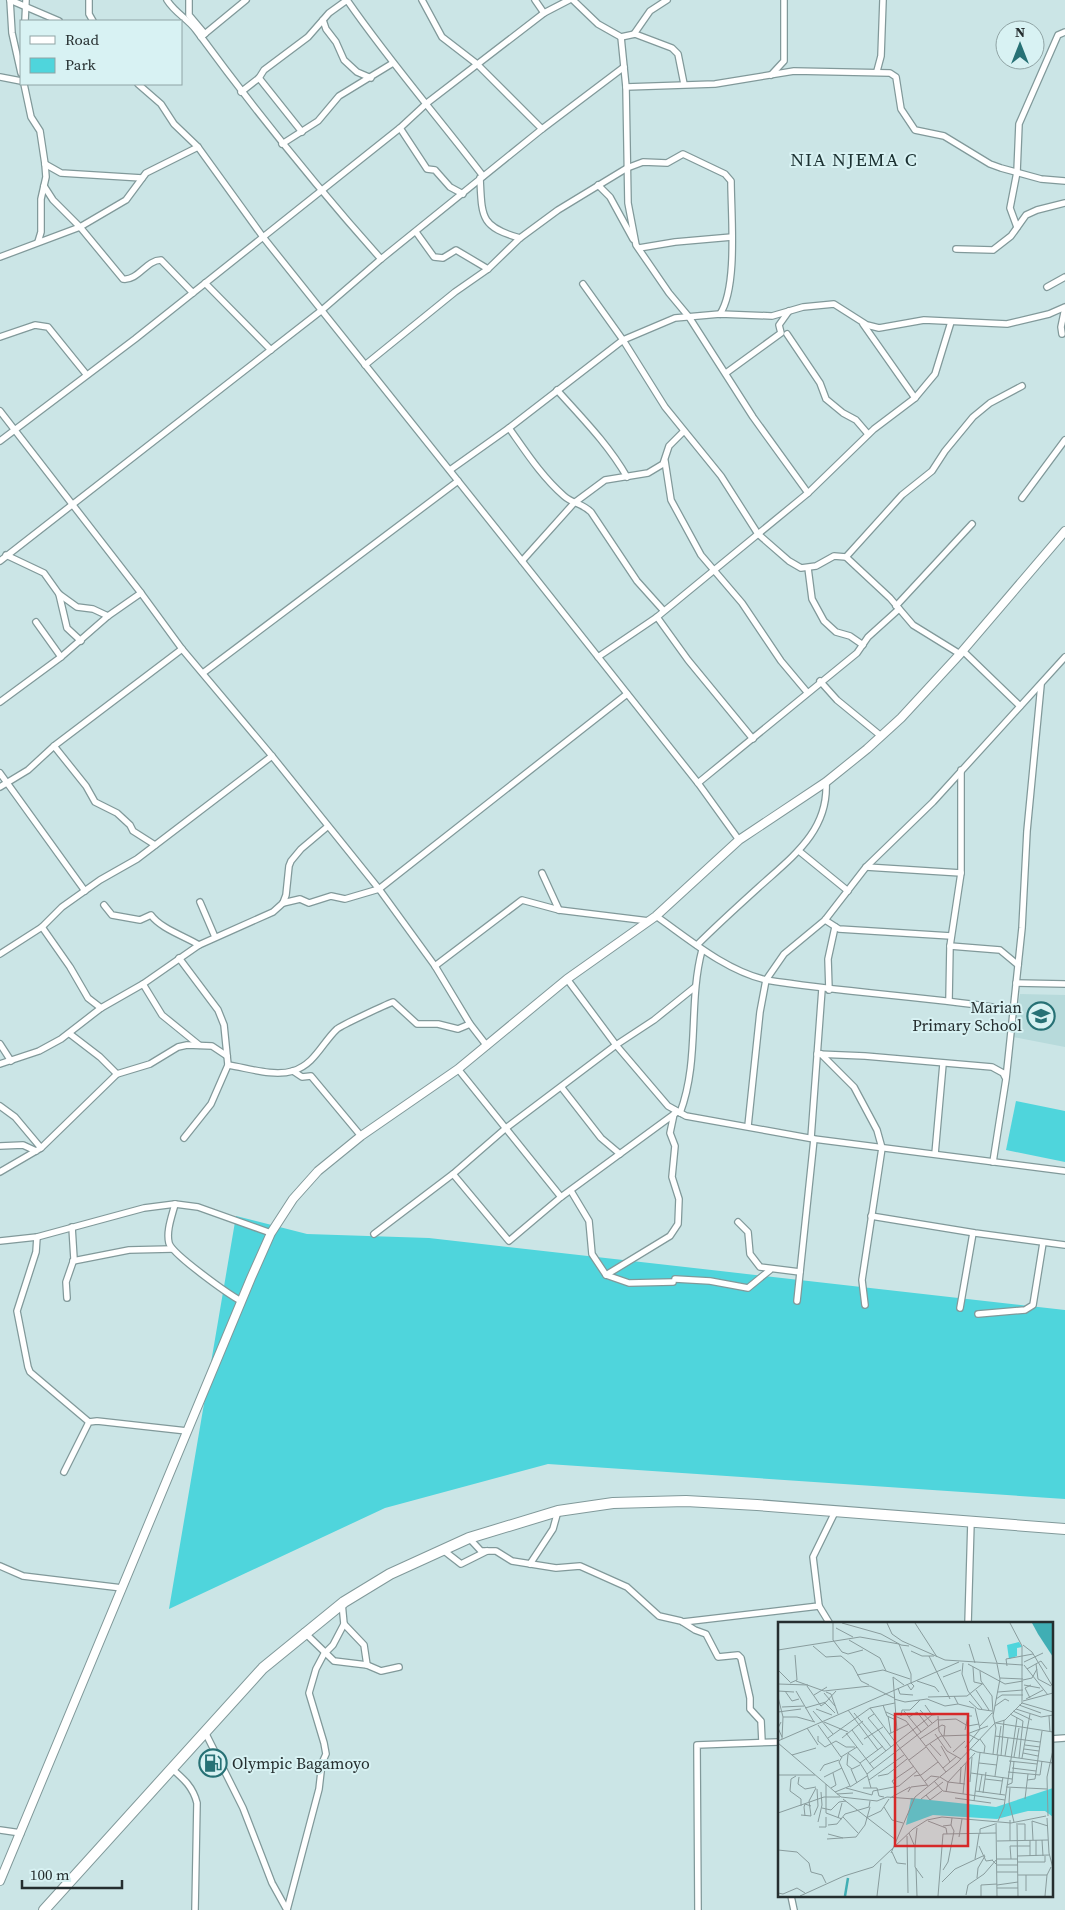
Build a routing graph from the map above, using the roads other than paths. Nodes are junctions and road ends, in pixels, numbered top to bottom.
1 (26, 0) edge
2 (89, 0) edge
3 (166, 0) edge
4 (189, 0) edge
5 (246, 0) edge
6 (422, 0) edge
7 (535, 0) edge
8 (571, 0) edge
9 (784, 0) edge
10 (882, 0) edge
11 (663, 1) edge
12 (26, 8) junction
13 (544, 13) junction
14 (25, 20) edge
15 (56, 20) edge
16 (92, 20) edge
17 (323, 20) junction
18 (1065, 32) edge
19 (634, 34) junction
20 (203, 36) junction
21 (621, 37) junction
22 (784, 61) junction
23 (393, 63) junction
24 (477, 64) junction
25 (624, 67) junction
26 (20, 69) edge
27 (794, 71) junction
28 (877, 71) junction
29 (770, 74) junction
30 (0, 77) edge
31 (259, 78) junction
32 (371, 78) junction
33 (20, 82) edge
34 (684, 84) junction
35 (24, 85) edge
36 (139, 85) edge
37 (626, 87) junction
38 (241, 92) junction
39 (427, 103) junction
40 (400, 128) junction
41 (542, 129) junction
42 (302, 132) junction
43 (282, 144) junction
44 (198, 147) junction
45 (45, 164) junction
46 (627, 168) junction
47 (1017, 172) junction
48 (482, 177) junction
49 (142, 178) junction
50 (1065, 181) edge
51 (598, 185) junction
52 (44, 186) junction
53 (320, 191) junction
54 (463, 194) junction
55 (1065, 203) edge
56 (80, 227) junction
57 (1017, 227) junction
58 (416, 232) junction
59 (263, 237) junction
60 (732, 237) junction
61 (520, 238) junction
62 (38, 242) junction
63 (638, 246) junction
64 (956, 249) dead end
65 (0, 257) edge
66 (381, 258) junction
67 (488, 269) junction
68 (1065, 277) edge
69 (206, 283) junction
70 (583, 284) dead end
71 (1048, 287) dead end
72 (193, 293) junction
73 (1065, 308) edge
74 (322, 310) junction
75 (789, 311) junction
76 (720, 314) junction
77 (689, 317) junction
78 (862, 322) junction
79 (951, 322) junction
80 (787, 334) dead end
81 (1062, 334) dead end
82 (0, 337) edge
83 (623, 340) junction
84 (270, 350) junction
85 (365, 364) junction
86 (86, 374) junction
87 (726, 374) junction
88 (1022, 386) dead end
89 (557, 390) junction
90 (915, 398) junction
91 (0, 411) edge
92 (509, 428) junction
93 (14, 430) junction
94 (683, 432) junction
95 (868, 434) junction
96 (1065, 440) edge
97 (0, 441) edge
98 (665, 461) junction
99 (450, 470) junction
100 (627, 477) junction
101 (458, 481) junction
102 (808, 492) junction
103 (1022, 498) dead end
104 (574, 503) junction
105 (70, 504) junction
106 (972, 524) dead end
107 (1065, 531) edge
108 (758, 534) junction
109 (6, 555) junction
110 (846, 557) junction
111 (0, 561) edge
112 (522, 561) junction
113 (808, 568) junction
114 (714, 570) junction
115 (141, 593) junction
116 (58, 594) junction
117 (897, 608) junction
118 (663, 610) junction
119 (108, 616) junction
120 (657, 617) junction
121 (36, 622) dead end
122 (81, 641) junction
123 (863, 645) junction
124 (182, 649) junction
125 (961, 652) junction
126 (61, 657) junction
127 (598, 657) junction
128 (1065, 657) edge
129 (203, 674) junction
130 (820, 681) junction
131 (1041, 685) junction
132 (807, 692) junction
133 (626, 694) junction
134 (0, 702) edge
135 (1020, 706) junction
136 (881, 736) junction
137 (754, 739) junction
138 (54, 746) junction
139 (272, 756) junction
140 (961, 770) junction
141 (0, 773) edge
142 (8, 782) junction
143 (826, 782) junction
144 (698, 784) junction
145 (0, 787) edge
146 (326, 827) junction
147 (739, 840) junction
148 (155, 845) junction
149 (799, 851) junction
150 (866, 867) junction
151 (542, 873) dead end
152 (961, 874) junction
153 (379, 889) junction
154 (85, 891) junction
155 (848, 891) junction
156 (200, 902) dead end
157 (283, 902) junction
158 (104, 905) dead end
159 (559, 910) junction
160 (653, 918) junction
161 (825, 920) junction
162 (42, 927) junction
163 (835, 928) junction
164 (951, 936) junction
165 (216, 937) junction
166 (199, 945) junction
167 (697, 945) junction
168 (950, 946) junction
169 (702, 950) junction
170 (0, 954) edge
171 (179, 958) junction
172 (1018, 965) junction
173 (435, 966) junction
174 (567, 979) junction
175 (766, 980) junction
176 (1016, 983) junction
177 (143, 984) junction
178 (1065, 984) edge
179 (695, 987) junction
180 (822, 989) junction
181 (829, 990) junction
182 (949, 1000) junction
183 (101, 1008) junction
184 (1013, 1010) junction
185 (470, 1024) junction
186 (70, 1034) junction
187 (0, 1044) edge
188 (200, 1045) junction
189 (616, 1045) junction
190 (487, 1046) junction
191 (819, 1054) junction
192 (227, 1056) junction
193 (11, 1061) junction
194 (0, 1064) edge
195 (943, 1064) junction
196 (228, 1065) junction
197 (458, 1069) junction
198 (293, 1071) junction
199 (117, 1074) junction
200 (1006, 1079) junction
201 (562, 1088) junction
202 (0, 1106) edge
203 (677, 1113) junction
204 (748, 1126) junction
205 (506, 1128) junction
206 (361, 1136) junction
207 (184, 1138) dead end
208 (813, 1138) junction
209 (0, 1146) edge
210 (882, 1148) junction
211 (39, 1149) junction
212 (620, 1154) junction
213 (935, 1154) junction
214 (993, 1162) junction
215 (1065, 1171) edge
216 (0, 1172) edge
217 (453, 1174) junction
218 (571, 1190) junction
219 (561, 1197) junction
220 (175, 1204) junction
221 (871, 1216) junction
222 (738, 1222) dead end
223 (72, 1227) junction
224 (271, 1233) junction
225 (973, 1233) junction
226 (374, 1234) dead end
227 (37, 1237) junction
228 (0, 1241) edge
229 (1042, 1243) junction
230 (1065, 1245) edge
231 (172, 1249) junction
232 (74, 1261) junction
233 (770, 1270) junction
234 (800, 1272) junction
235 (606, 1275) junction
236 (67, 1298) dead end
237 (797, 1301) dead end
238 (241, 1302) junction
239 (865, 1305) dead end
240 (960, 1308) dead end
241 (978, 1314) dead end
242 (89, 1422) junction
243 (187, 1431) junction
244 (64, 1472) dead end
245 (558, 1511) junction
246 (835, 1512) junction
247 (971, 1522) junction
248 (1065, 1529) edge
249 (469, 1538) junction
250 (443, 1550) junction
251 (487, 1551) junction
252 (530, 1564) junction
253 (0, 1566) edge
254 (122, 1588) junction
255 (342, 1603) junction
256 (819, 1606) junction
257 (683, 1622) junction
258 (829, 1622) edge
259 (968, 1622) edge
260 (344, 1624) junction
261 (304, 1632) junction
262 (325, 1652) junction
263 (367, 1664) junction
264 (398, 1667) dead end
265 (205, 1732) junction
266 (1052, 1738) edge
267 (1065, 1738) edge
268 (762, 1742) junction
269 (778, 1742) edge
270 (172, 1768) junction
271 (0, 1830) edge
272 (20, 1833) junction
273 (0, 1881) edge
274 (44, 1910) edge
275 (195, 1910) edge
276 (698, 1910) edge

1 - 12 street
2 - 16 street
3 - 20 street
4 - 20 street
5 - 20 street
6 - 24 street
7 - 13 street
8 - 13 street
8 - 21 street
9 - 22 street
10 - 28 street
11 - 19 street
12 - 14 street
12 - 15 street
12 - 26 street
13 - 24 street
17 - 23 street
17 - 31 street
17 - 32 street
18 - 47 street
19 - 21 street
19 - 34 street
20 - 38 street
21 - 25 street
22 - 27 street
22 - 29 street
23 - 32 street
23 - 39 street
24 - 39 street
24 - 41 street
25 - 37 street
25 - 41 street
27 - 28 street
27 - 29 street
28 - 47 street
29 - 34 street
30 - 33 street
31 - 38 street
31 - 42 street
32 - 42 street
34 - 37 street
35 - 45 street
36 - 44 street
37 - 46 street
38 - 43 street
39 - 40 street
39 - 48 street
40 - 53 street
40 - 54 street
41 - 48 street
42 - 43 street
43 - 53 street
44 - 49 street
44 - 59 street
45 - 49 street
45 - 52 street
46 - 51 street
46 - 60 street
46 - 63 street
47 - 50 street
47 - 57 street
48 - 54 street
48 - 61 street
49 - 56 street
51 - 61 street
51 - 63 street
52 - 56 street
52 - 62 street
53 - 59 street
53 - 66 street
54 - 58 street
55 - 57 street
56 - 62 street
56 - 72 street
57 - 64 street
58 - 66 street
58 - 67 street
59 - 69 street
59 - 74 street
60 - 63 street
60 - 76 street
61 - 67 street
62 - 65 street
63 - 77 street
66 - 74 street
67 - 85 street
68 - 71 street
69 - 72 street
69 - 84 street
70 - 83 street
72 - 86 street
73 - 79 street
73 - 81 street
74 - 84 street
74 - 85 street
75 - 76 street
75 - 78 street
75 - 87 street
76 - 77 street
77 - 83 street
77 - 87 street
78 - 79 street
78 - 90 street
79 - 90 street
80 - 95 street
82 - 86 street
83 - 89 street
83 - 94 street
84 - 105 street
85 - 99 street
86 - 93 street
87 - 102 street
88 - 110 street
89 - 92 street
89 - 100 street
90 - 95 street
91 - 93 street
92 - 99 street
92 - 104 street
93 - 97 street
93 - 105 street
94 - 98 street
94 - 108 street
95 - 102 street
96 - 103 street
98 - 100 street
98 - 114 street
99 - 101 street
100 - 104 street
101 - 112 street
101 - 129 street
102 - 108 street
104 - 112 street
104 - 118 street
105 - 109 street
105 - 115 street
106 - 117 street
107 - 125 main road
108 - 113 street
108 - 114 street
109 - 111 street
109 - 116 street
110 - 113 street
110 - 117 street
112 - 127 street
113 - 123 street
114 - 118 street
114 - 132 street
115 - 119 street
115 - 124 street
116 - 119 street
116 - 122 street
117 - 123 street
117 - 125 street
118 - 120 street
119 - 122 street
120 - 127 street
120 - 137 street
121 - 126 street
122 - 126 street
123 - 130 street
124 - 129 street
124 - 138 street
125 - 135 street
125 - 136 main road
126 - 134 street
127 - 133 street
128 - 131 street
129 - 139 street
130 - 132 street
130 - 136 street
131 - 135 street
131 - 172 street
132 - 137 street
133 - 144 street
133 - 153 street
135 - 140 street
136 - 143 main road
137 - 144 street
138 - 142 street
138 - 148 street
139 - 146 street
139 - 148 street
140 - 150 street
140 - 152 street
141 - 142 street
142 - 145 street
142 - 154 street
143 - 147 main road
143 - 149 street
144 - 147 street
146 - 153 street
146 - 157 street
147 - 160 main road
148 - 154 street
149 - 155 street
149 - 167 street
150 - 152 street
150 - 155 street
151 - 159 street
152 - 164 street
153 - 157 street
153 - 173 street
154 - 162 street
155 - 161 street
156 - 165 street
157 - 165 street
158 - 166 street
159 - 160 street
159 - 173 street
160 - 167 street
160 - 174 main road
161 - 163 street
161 - 175 street
162 - 170 street
162 - 183 street
163 - 164 street
163 - 181 street
164 - 168 street
165 - 166 street
166 - 171 street
167 - 169 street
168 - 172 street
168 - 182 street
169 - 175 street
169 - 179 street
171 - 177 street
171 - 192 street
172 - 176 street
173 - 185 street
174 - 189 street
174 - 190 main road
175 - 180 street
175 - 204 street
176 - 178 street
176 - 184 street
177 - 183 street
177 - 188 street
179 - 189 street
179 - 203 street
180 - 181 street
180 - 191 street
181 - 182 street
182 - 184 street
183 - 186 street
184 - 200 street
185 - 190 street
185 - 198 street
186 - 193 street
186 - 199 street
187 - 193 street
188 - 192 street
188 - 199 street
189 - 201 street
189 - 203 street
190 - 197 main road
191 - 195 street
191 - 208 street
191 - 210 street
192 - 196 street
193 - 194 street
195 - 200 street
195 - 213 street
196 - 198 street
196 - 207 street
197 - 205 street
197 - 206 main road
198 - 206 street
199 - 211 street
200 - 214 street
201 - 205 street
201 - 212 street
202 - 211 street
203 - 204 street
203 - 212 street
203 - 235 street
204 - 208 street
205 - 217 street
205 - 219 street
206 - 224 main road
208 - 210 street
208 - 234 street
209 - 211 street
210 - 213 street
210 - 221 street
211 - 216 street
212 - 218 street
213 - 214 street
214 - 215 street
217 - 219 street
217 - 226 street
218 - 219 street
218 - 235 street
220 - 223 street
220 - 224 street
220 - 231 street
221 - 225 street
221 - 239 street
222 - 233 street
223 - 227 street
223 - 232 street
224 - 238 main road
225 - 229 street
225 - 240 street
227 - 228 street
227 - 242 street
229 - 230 street
229 - 241 street
231 - 232 street
231 - 238 street
232 - 236 street
233 - 234 street
233 - 235 street
234 - 237 street
238 - 243 main road
242 - 243 street
242 - 244 street
243 - 254 main road
245 - 246 highway
245 - 249 highway
245 - 252 street
246 - 247 highway
246 - 256 street
247 - 248 highway
247 - 259 street
249 - 250 highway
249 - 251 street
250 - 251 street
250 - 255 highway
251 - 252 street
252 - 257 street
253 - 254 street
254 - 272 main road
255 - 260 street
255 - 261 highway
256 - 257 street
256 - 258 street
257 - 268 street
260 - 262 street
260 - 263 street
261 - 262 street
261 - 265 highway
262 - 263 street
262 - 265 street
263 - 264 street
265 - 270 highway
266 - 267 street
268 - 269 street
268 - 276 street
270 - 274 highway
270 - 275 street
271 - 272 street
272 - 273 main road

